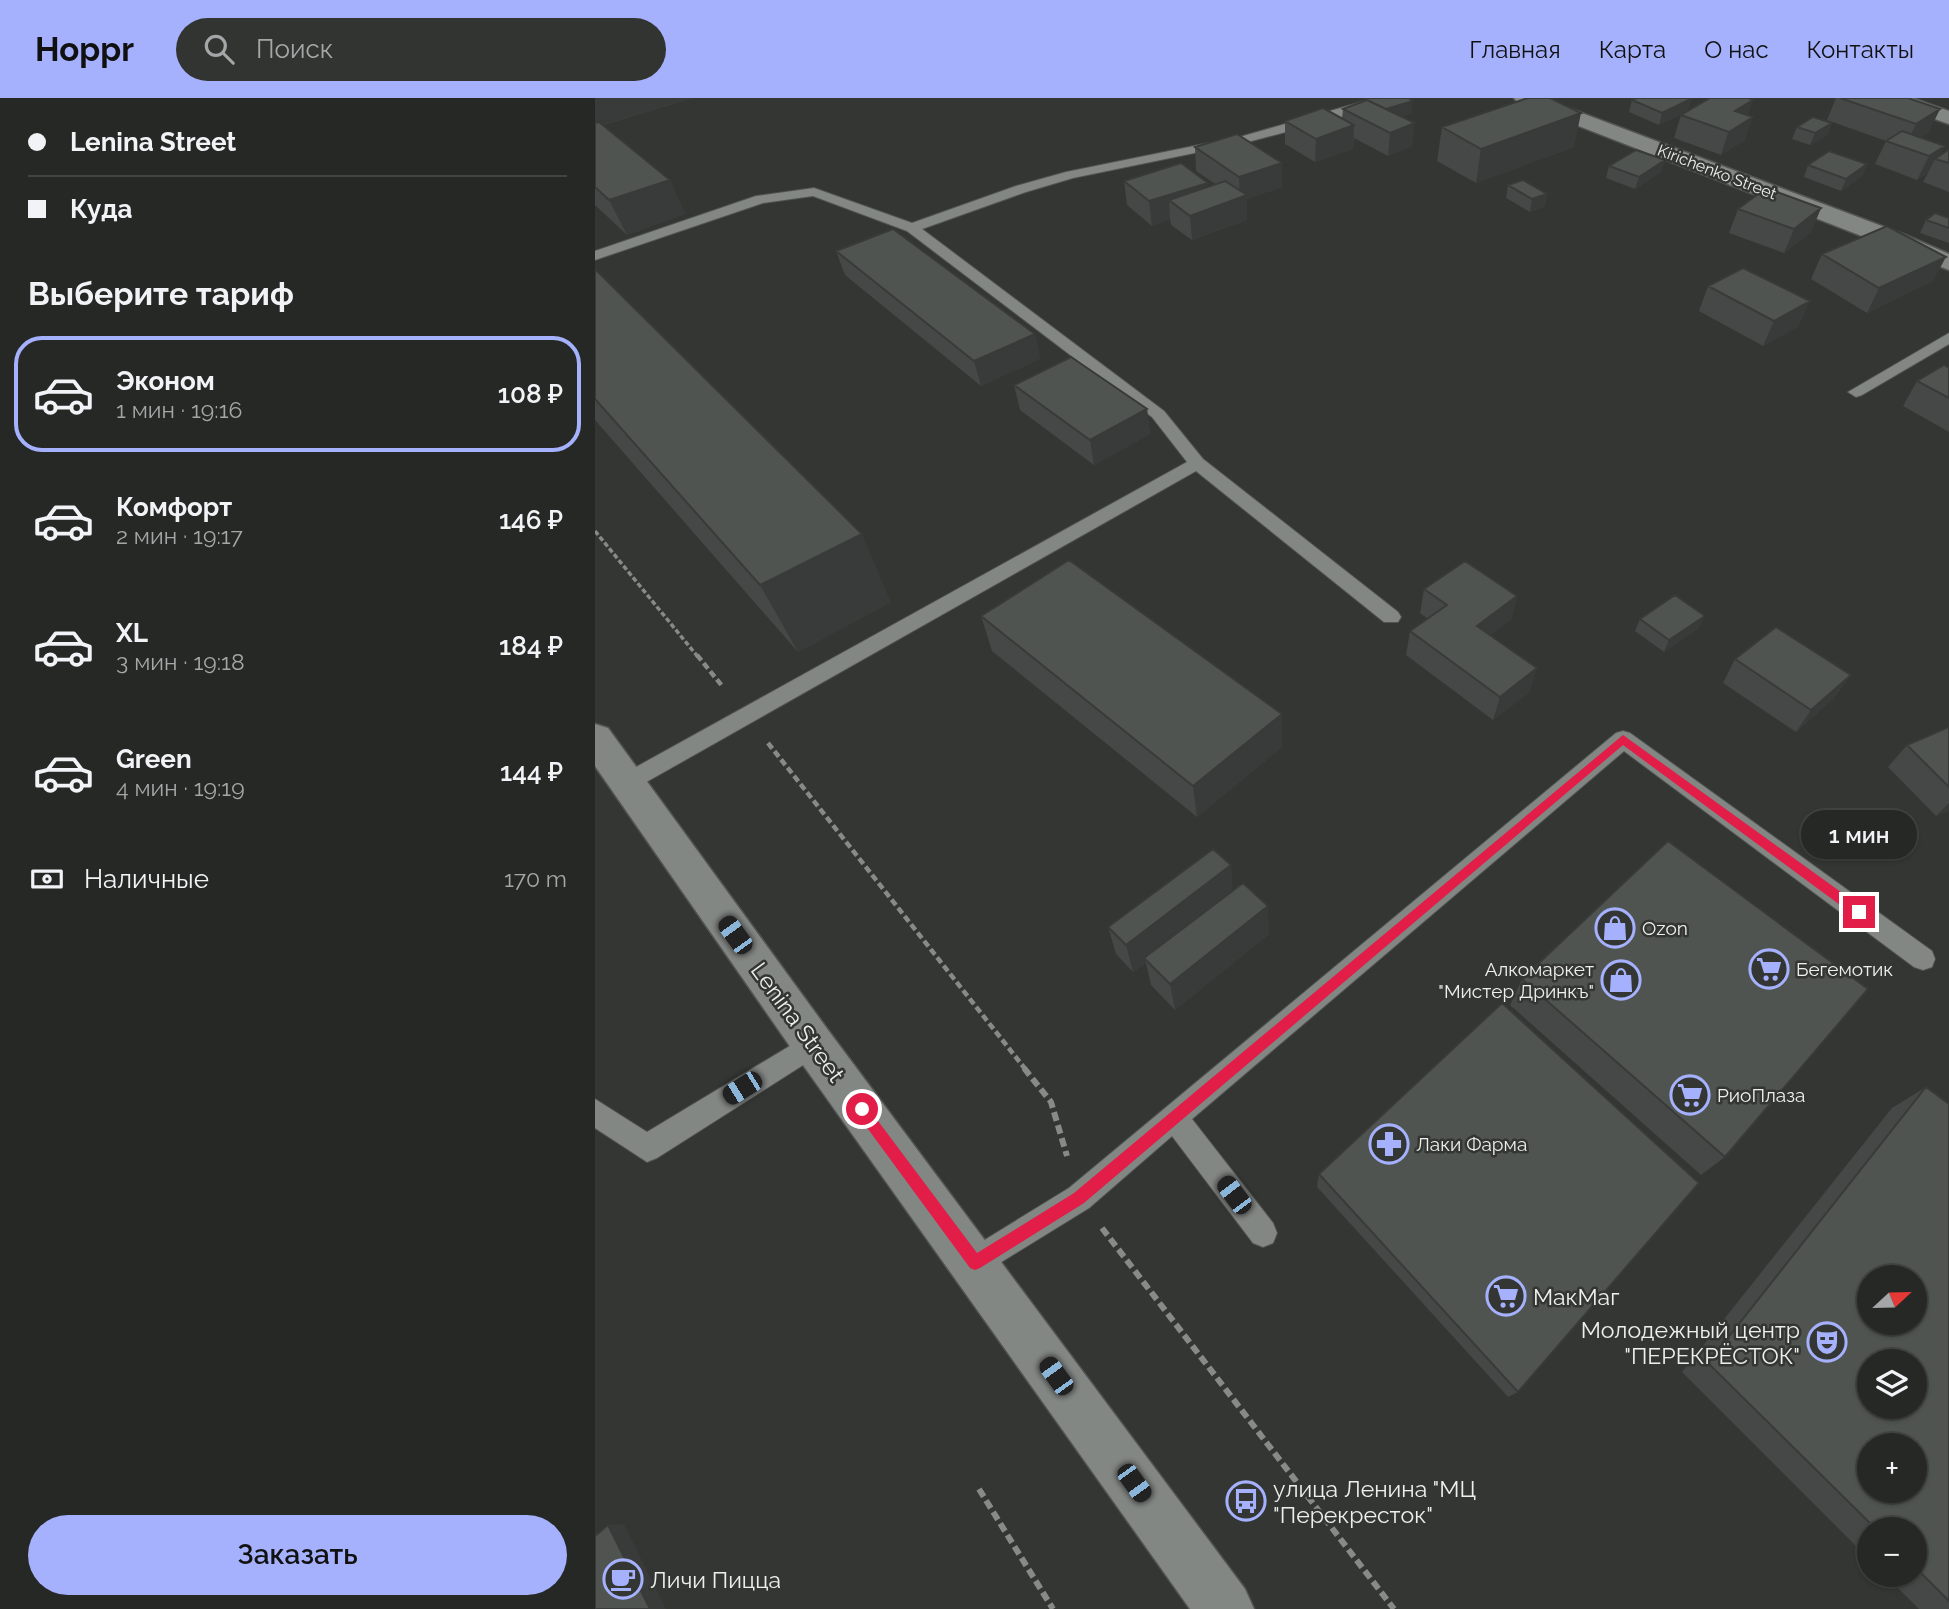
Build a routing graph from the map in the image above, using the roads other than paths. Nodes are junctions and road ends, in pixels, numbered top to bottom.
1 (1387, 98) edge
2 (1524, 98) edge
3 (1893, 98) edge
4 (1949, 118) edge
5 (912, 228) junction
6 (595, 256) edge
7 (1949, 263) edge
8 (1949, 338) edge
9 (1856, 392) dead end
10 (1197, 463) junction
11 (1391, 617) dead end
12 (595, 738) edge
13 (626, 783) junction
14 (1923, 959) dead end
15 (813, 1044) junction
16 (595, 1112) edge
17 (1174, 1117) junction
18 (1263, 1233) dead end
19 (975, 1262) junction
20 (1226, 1609) edge

1 - 5 lane
2 - 7 street, Kirichenko Street
3 - 4 street
5 - 6 lane
5 - 10 lane
8 - 9 lane
10 - 11 lane
10 - 13 lane
12 - 13 street, Lenina Street
13 - 15 street, Lenina Street
14 - 17 lane
15 - 16 lane
15 - 19 street, Lenina Street
17 - 18 lane
17 - 19 lane
19 - 20 street, Lenina Street

